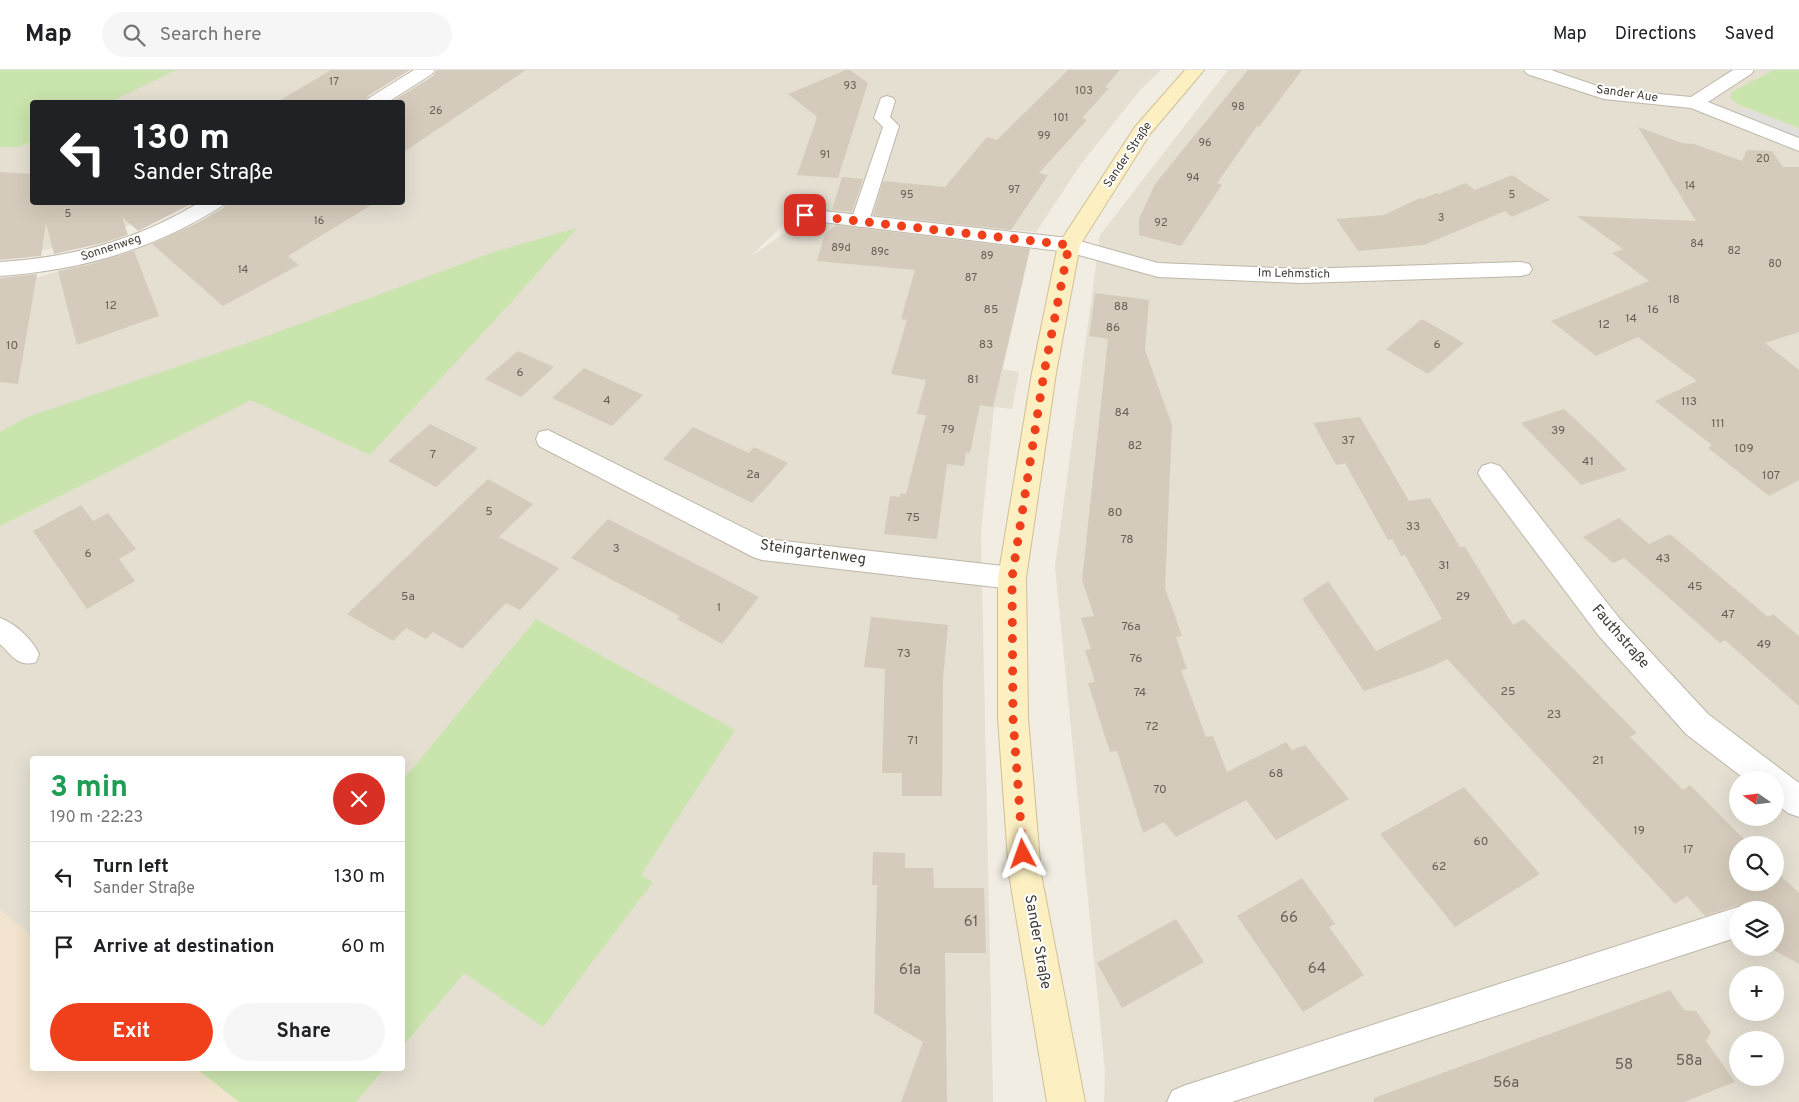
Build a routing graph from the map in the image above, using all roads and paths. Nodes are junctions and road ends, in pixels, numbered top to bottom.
1 (426, 70) edge
2 (1195, 70) edge
3 (1533, 70) edge
4 (1745, 70) edge
5 (379, 100) edge
6 (887, 101) dead end
7 (1694, 103) junction
8 (1799, 145) edge
9 (209, 205) edge
10 (805, 215) dead end
11 (860, 221) junction
12 (1069, 245) junction
13 (0, 269) edge
14 (1521, 269) dead end
15 (548, 439) dead end
16 (1491, 473) dead end
17 (1012, 578) junction
18 (0, 628) edge
19 (27, 654) dead end
20 (1758, 771) edge
21 (1784, 791) edge
22 (1799, 802) edge
23 (1729, 925) edge
24 (1066, 1102) edge
25 (1183, 1102) edge

1 - 5 street
2 - 12 main road, Sander Straße
3 - 7 street, Sander Aue
4 - 7 street
6 - 11 lane
7 - 8 street, Sander Aue
9 - 13 street, Sonnenweg
10 - 11 street
11 - 12 street
12 - 14 street, Im Lehmstich
12 - 17 main road, Sander Straße
15 - 17 street, Steingartenweg
16 - 20 street, Fauthstraße
17 - 24 main road, Sander Straße
18 - 19 lane
21 - 22 street
23 - 25 lane

